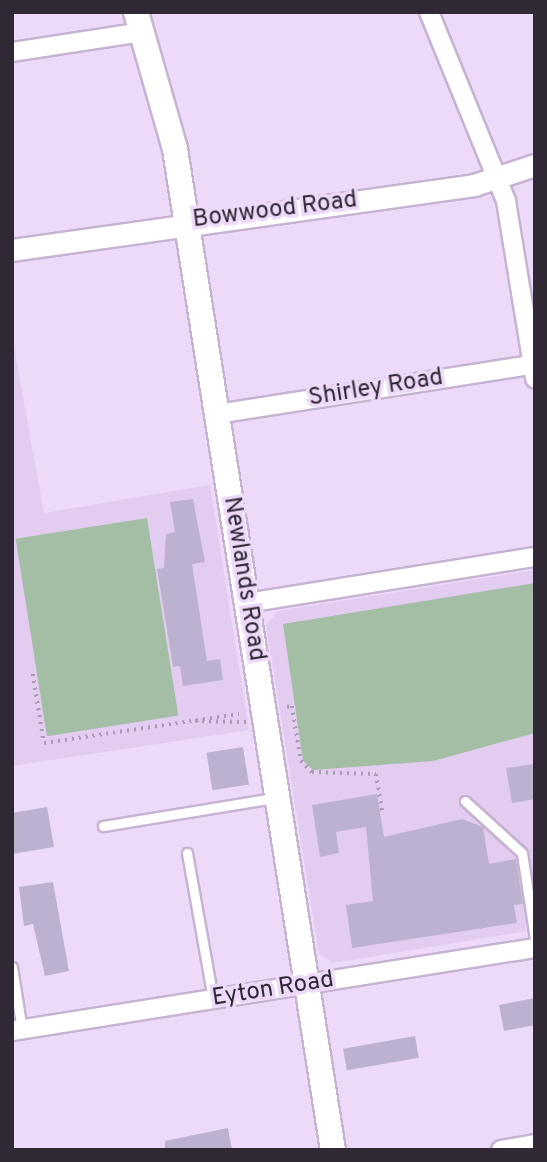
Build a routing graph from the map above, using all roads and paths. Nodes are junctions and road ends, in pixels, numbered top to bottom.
1 (429, 12) edge
2 (139, 22) edge
3 (12, 52) edge
4 (535, 164) edge
5 (498, 180) junction
6 (187, 222) junction
7 (12, 250) edge
8 (534, 369) edge
9 (217, 414) junction
10 (535, 557) edge
11 (247, 603) junction
12 (33, 674) dead end
13 (287, 707) dead end
14 (239, 714) dead end
15 (190, 720) junction
16 (250, 721) dead end
17 (278, 797) junction
18 (465, 801) dead end
19 (383, 814) dead end
20 (103, 826) dead end
21 (187, 853) dead end
22 (535, 939) edge
23 (535, 948) edge
24 (12, 967) edge
25 (307, 984) junction
26 (213, 999) junction
27 (17, 1031) edge
28 (535, 1144) edge
29 (333, 1150) edge
30 (501, 1150) edge

1 - 5 street
2 - 3 street
2 - 6 main road, Newlands Road
4 - 5 street, Bowwood Road
5 - 6 street, Bowwood Road
5 - 8 street
6 - 7 street, Bowwood Road
6 - 9 main road, Newlands Road
8 - 9 street, Shirley Road
9 - 11 main road, Newlands Road
10 - 11 street
11 - 17 main road, Newlands Road
12 - 15 path
13 - 19 path
14 - 15 path
15 - 16 path
17 - 20 lane
17 - 25 main road, Newlands Road
18 - 22 lane
21 - 26 lane
23 - 25 street, Eyton Road
24 - 27 lane
25 - 26 street, Eyton Road
25 - 29 main road, Newlands Road
26 - 27 street, Eyton Road
28 - 30 street

